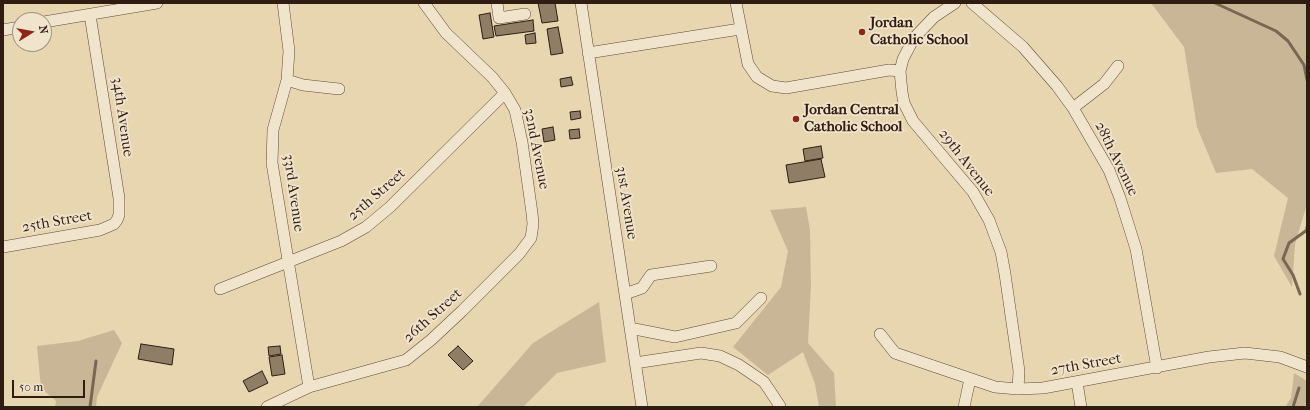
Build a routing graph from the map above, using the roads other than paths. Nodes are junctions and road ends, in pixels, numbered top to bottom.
1 (157, 3) edge
2 (283, 3) edge
3 (424, 3) edge
4 (497, 3) edge
5 (581, 3) edge
6 (736, 3) edge
7 (955, 3) edge
8 (972, 3) edge
9 (90, 14) junction
10 (525, 14) dead end
11 (52, 21) edge
12 (740, 29) junction
13 (588, 53) junction
14 (1118, 66) dead end
15 (900, 71) junction
16 (287, 80) junction
17 (339, 89) dead end
18 (505, 93) junction
19 (1073, 108) junction
20 (114, 224) joint
21 (531, 238) joint
22 (3, 247) edge
23 (288, 261) junction
24 (710, 266) dead end
25 (220, 288) dead end
26 (625, 294) junction
27 (761, 298) dead end
28 (630, 328) junction
29 (880, 334) dead end
30 (635, 363) junction
31 (1157, 368) junction
32 (1307, 368) edge
33 (970, 379) junction
34 (1077, 382) junction
35 (309, 387) junction
36 (1018, 389) junction
37 (780, 406) dead end
38 (267, 407) edge
39 (642, 407) edge
40 (964, 407) edge
41 (1081, 407) edge

1 - 9 street
2 - 16 street, 33rd Avenue
3 - 18 street, 32nd Avenue
4 - 10 street
5 - 13 street, 31st Avenue
6 - 12 street
7 - 15 street, 29th Avenue
8 - 19 street, 28th Avenue
9 - 11 street
9 - 20 street, 34th Avenue
12 - 13 street
12 - 15 street
13 - 26 street, 31st Avenue
14 - 19 street
15 - 36 street, 29th Avenue
16 - 17 street
16 - 23 street, 33rd Avenue
18 - 21 street, 32nd Avenue
18 - 23 street, 25th Street
19 - 31 street, 28th Avenue
20 - 22 street, 25th Street
21 - 35 street, 26th Street
23 - 25 street, 25th Street
23 - 35 street, 33rd Avenue
24 - 26 street
26 - 28 street, 31st Avenue
27 - 28 street
28 - 30 street, 31st Avenue
29 - 33 street, 27th Street
30 - 37 street
30 - 39 street, 31st Avenue
31 - 32 street, 27th Street
31 - 34 street, 27th Street
33 - 36 street, 27th Street
33 - 40 street
34 - 36 street, 27th Street
34 - 41 street
35 - 38 street, 26th Street

